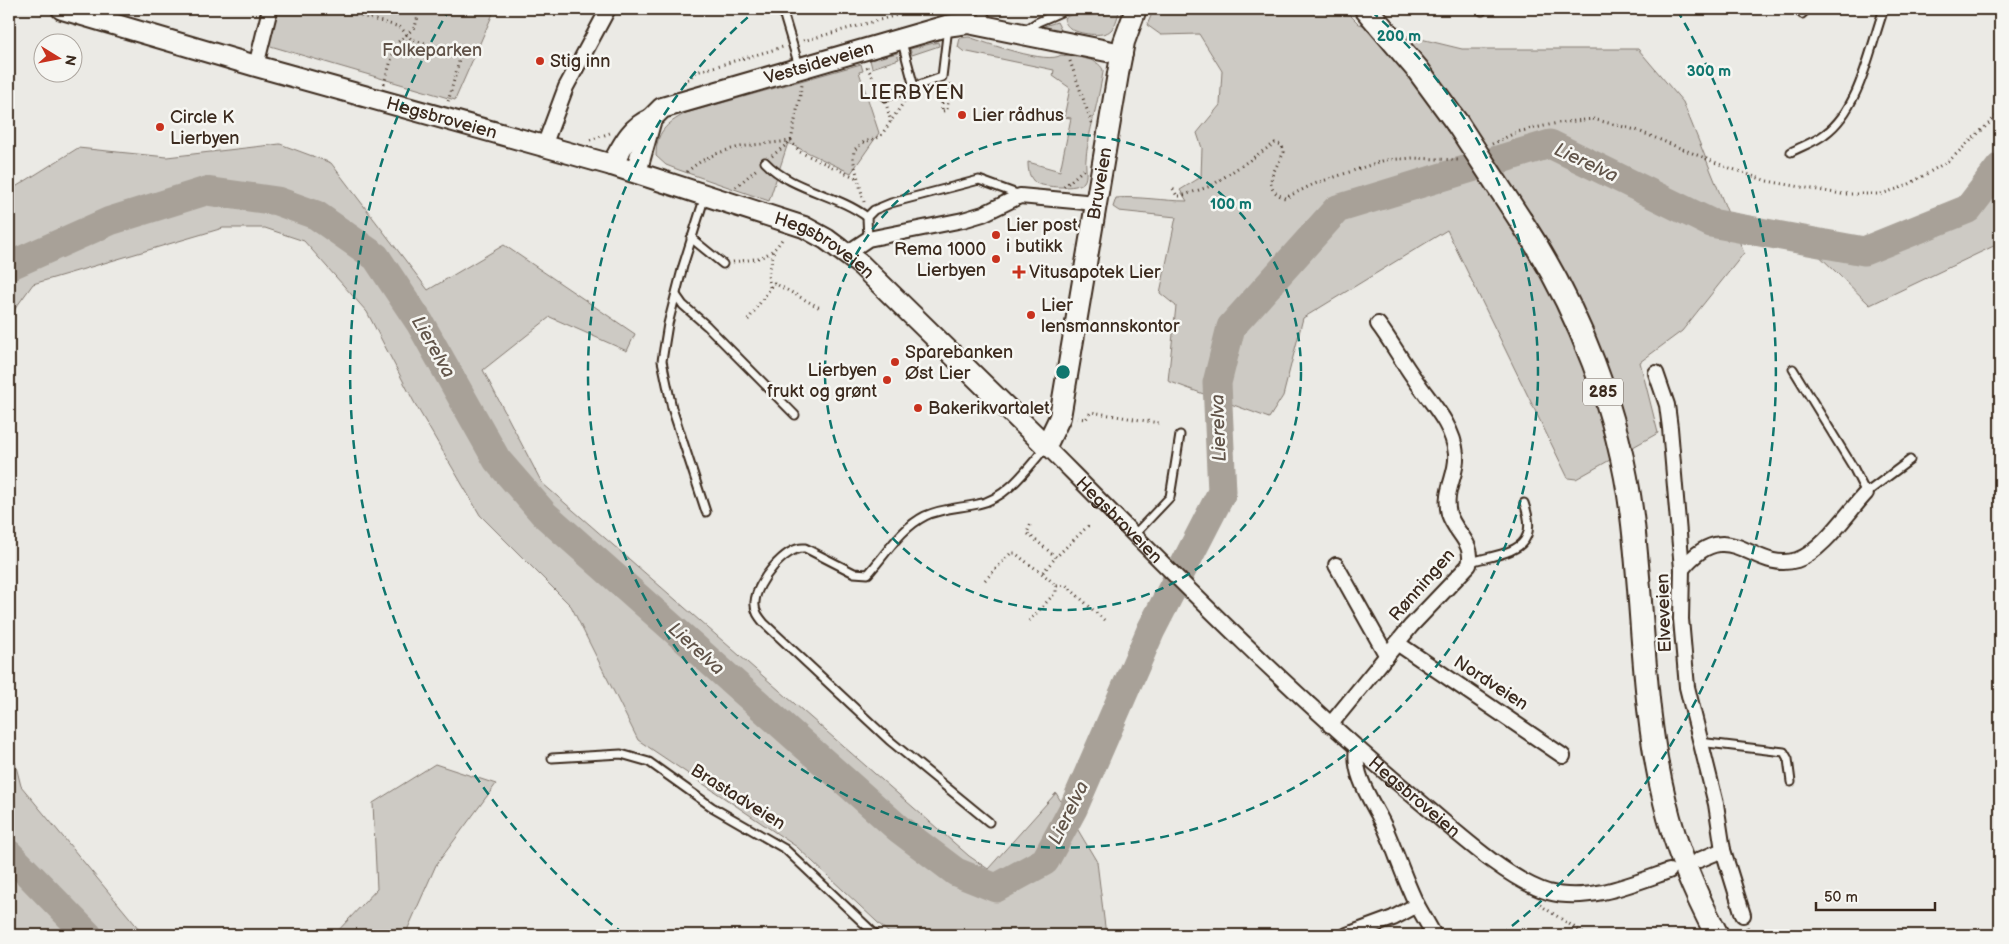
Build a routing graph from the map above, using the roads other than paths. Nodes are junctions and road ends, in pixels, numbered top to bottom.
1 (62, 9) edge
2 (270, 9) edge
3 (608, 9) edge
4 (782, 9) edge
5 (981, 9) edge
6 (1068, 9) edge
7 (1136, 9) edge
8 (1366, 9) edge
9 (1884, 9) edge
10 (106, 15) edge
11 (948, 26) junction
12 (992, 28) junction
13 (1020, 33) junction
14 (901, 38) junction
15 (1122, 54) junction
16 (256, 66) junction
17 (800, 68) junction
18 (914, 87) junction
19 (885, 97) road end
20 (651, 119) junction
21 (544, 146) junction
22 (1790, 152) dead end
23 (765, 162) road end
24 (612, 165) junction
25 (636, 172) junction
26 (706, 194) junction
27 (1020, 196) junction
28 (1096, 203) junction
29 (867, 217) junction
30 (691, 238) junction
31 (868, 238) junction
32 (847, 253) junction
33 (723, 264) road end
34 (676, 295) junction
35 (1378, 324) dead end
36 (1793, 369) dead end
37 (1656, 373) dead end
38 (795, 415) dead end
39 (1180, 435) dead end
40 (1046, 446) junction
41 (1910, 460) dead end
42 (1866, 493) junction
43 (1524, 503) dead end
44 (706, 512) dead end
45 (1137, 538) junction
46 (1469, 562) junction
47 (1336, 565) dead end
48 (1682, 570) junction
49 (1397, 643) junction
50 (1387, 656) junction
51 (1330, 725) junction
52 (1699, 742) junction
53 (1357, 748) junction
54 (1563, 756) dead end
55 (552, 758) dead end
56 (1791, 782) dead end
57 (988, 822) dead end
58 (1723, 850) junction
59 (1699, 860) dead end
60 (1669, 871) dead end
61 (1417, 905) junction
62 (1743, 915) dead end
63 (876, 935) edge
64 (1347, 935) edge
65 (1434, 935) edge
66 (1717, 935) edge

1 - 10 street, Hegsbroveien
2 - 16 street
3 - 21 street
4 - 17 lane
5 - 12 lane
6 - 13 lane
7 - 15 street, Bruveien
8 - 66 main road, 285, bridge
9 - 22 lane
10 - 16 street, Hegsbroveien
11 - 12 street, Vestsideveien
11 - 14 street, Vestsideveien
11 - 18 lane
12 - 13 street, Vestsideveien
13 - 15 street, Vestsideveien
14 - 17 street, Vestsideveien
14 - 18 lane
15 - 28 street, Bruveien
16 - 21 street, Hegsbroveien
17 - 20 street, Vestsideveien
18 - 19 lane
20 - 24 street, Vestsideveien
20 - 25 street
21 - 24 street, Hegsbroveien
23 - 29 lane
24 - 25 street, Hegsbroveien
25 - 26 street, Hegsbroveien
26 - 30 lane
26 - 32 street, Hegsbroveien
27 - 28 street
27 - 29 lane
27 - 31 street
28 - 40 street, Bruveien
29 - 31 lane
30 - 33 lane
30 - 34 lane
31 - 32 street
32 - 40 street, Hegsbroveien
34 - 38 lane
34 - 44 lane
35 - 46 street, Rønningen
36 - 42 lane
37 - 48 street, Elveveien
39 - 45 lane
40 - 45 street, Hegsbroveien
40 - 57 lane
41 - 42 lane
42 - 48 street
43 - 46 lane
45 - 51 street, Hegsbroveien
46 - 49 street, Rønningen
47 - 50 street
48 - 52 street, Elveveien
49 - 50 street, Rønningen
49 - 54 street, Nordveien
50 - 51 street, Rønningen
51 - 53 street, Hegsbroveien
52 - 56 lane
52 - 58 street, Elveveien
53 - 60 street, Hegsbroveien
53 - 61 street
55 - 63 lane, Brastadveien
58 - 59 street
58 - 62 street, Elveveien
61 - 64 street
61 - 65 street

